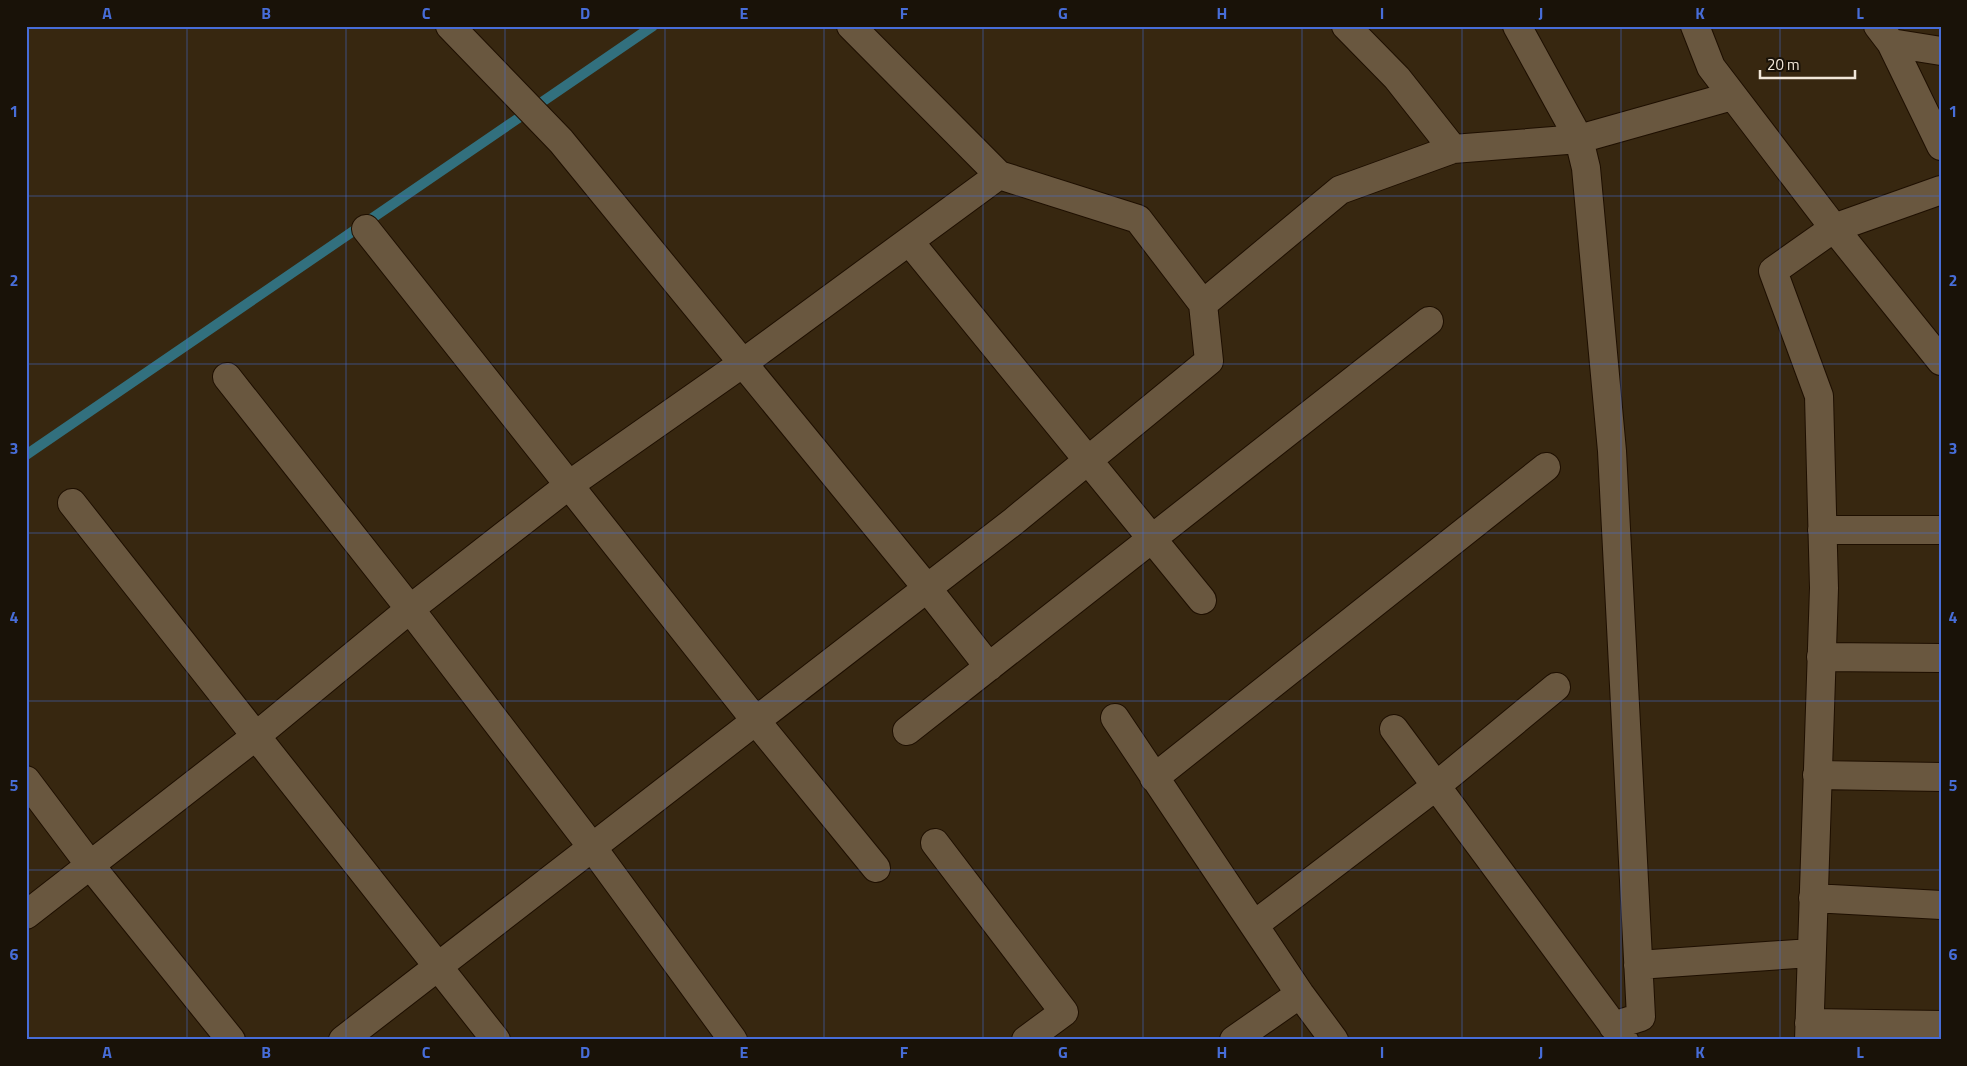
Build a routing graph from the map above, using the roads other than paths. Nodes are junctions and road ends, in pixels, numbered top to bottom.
1 (450, 26) edge
2 (852, 26) edge
3 (1346, 26) edge
4 (1517, 26) edge
5 (1695, 26) edge
6 (1884, 35) edge
7 (1941, 52) edge
8 (1732, 96) junction
9 (1579, 139) junction
10 (1941, 146) edge
11 (1452, 149) junction
12 (999, 175) junction
13 (1941, 190) edge
14 (1834, 228) junction
15 (366, 229) dead end
16 (909, 241) junction
17 (1203, 304) junction
18 (1429, 321) dead end
19 (1941, 361) edge
20 (743, 363) junction
21 (227, 376) dead end
22 (1088, 460) junction
23 (1546, 467) dead end
24 (569, 485) junction
25 (72, 503) dead end
26 (1822, 530) junction
27 (1941, 530) edge
28 (1152, 538) junction
29 (927, 588) junction
30 (1202, 600) dead end
31 (410, 609) junction
32 (1821, 657) junction
33 (1941, 658) edge
34 (989, 667) junction
35 (1556, 687) dead end
36 (1115, 718) dead end
37 (756, 721) junction
38 (1394, 730) dead end
39 (907, 731) dead end
40 (256, 736) junction
41 (1817, 775) junction
42 (1941, 777) edge
43 (1154, 778) junction
44 (26, 780) edge
45 (1436, 786) junction
46 (935, 843) dead end
47 (592, 847) junction
48 (90, 865) junction
49 (876, 868) dead end
50 (1813, 898) junction
51 (1941, 905) edge
52 (26, 915) edge
53 (1254, 925) junction
54 (1812, 953) junction
55 (1638, 965) junction
56 (437, 967) junction
57 (1300, 994) junction
58 (1941, 1025) edge
59 (1809, 1031) edge
60 (1618, 1033) edge
61 (231, 1040) edge
62 (344, 1040) edge
63 (496, 1040) edge
64 (733, 1040) edge
65 (1026, 1040) edge
66 (1234, 1040) edge
67 (1334, 1040) edge

1 - 20 street
2 - 12 street
3 - 11 street
4 - 9 street
5 - 8 street
6 - 7 street
6 - 10 street
8 - 9 street
8 - 14 street
9 - 11 street
9 - 55 street
11 - 17 street
12 - 16 street
12 - 17 street
13 - 14 street
14 - 19 street
14 - 26 street
15 - 24 street
16 - 20 street
16 - 22 street
17 - 22 street
18 - 28 street
20 - 24 street
20 - 29 street
21 - 31 street
22 - 28 street
22 - 29 street
23 - 43 street
24 - 31 street
24 - 37 street
25 - 40 street
26 - 27 street
26 - 32 street
28 - 30 street
28 - 34 street
29 - 34 street
29 - 37 street
31 - 40 street
31 - 47 street
32 - 33 street
32 - 41 street
34 - 39 street
35 - 45 street
36 - 43 street
37 - 47 street
37 - 49 street
38 - 45 street
40 - 48 street
40 - 56 street
41 - 42 street
41 - 50 street
43 - 53 street
44 - 48 street
45 - 53 street
45 - 60 street
46 - 65 street
47 - 56 street
47 - 64 street
48 - 52 street
48 - 61 street
50 - 51 street
50 - 54 street
53 - 57 street
54 - 55 street
54 - 59 street
55 - 60 street
56 - 62 street
56 - 63 street
57 - 66 street
57 - 67 street
58 - 59 street

